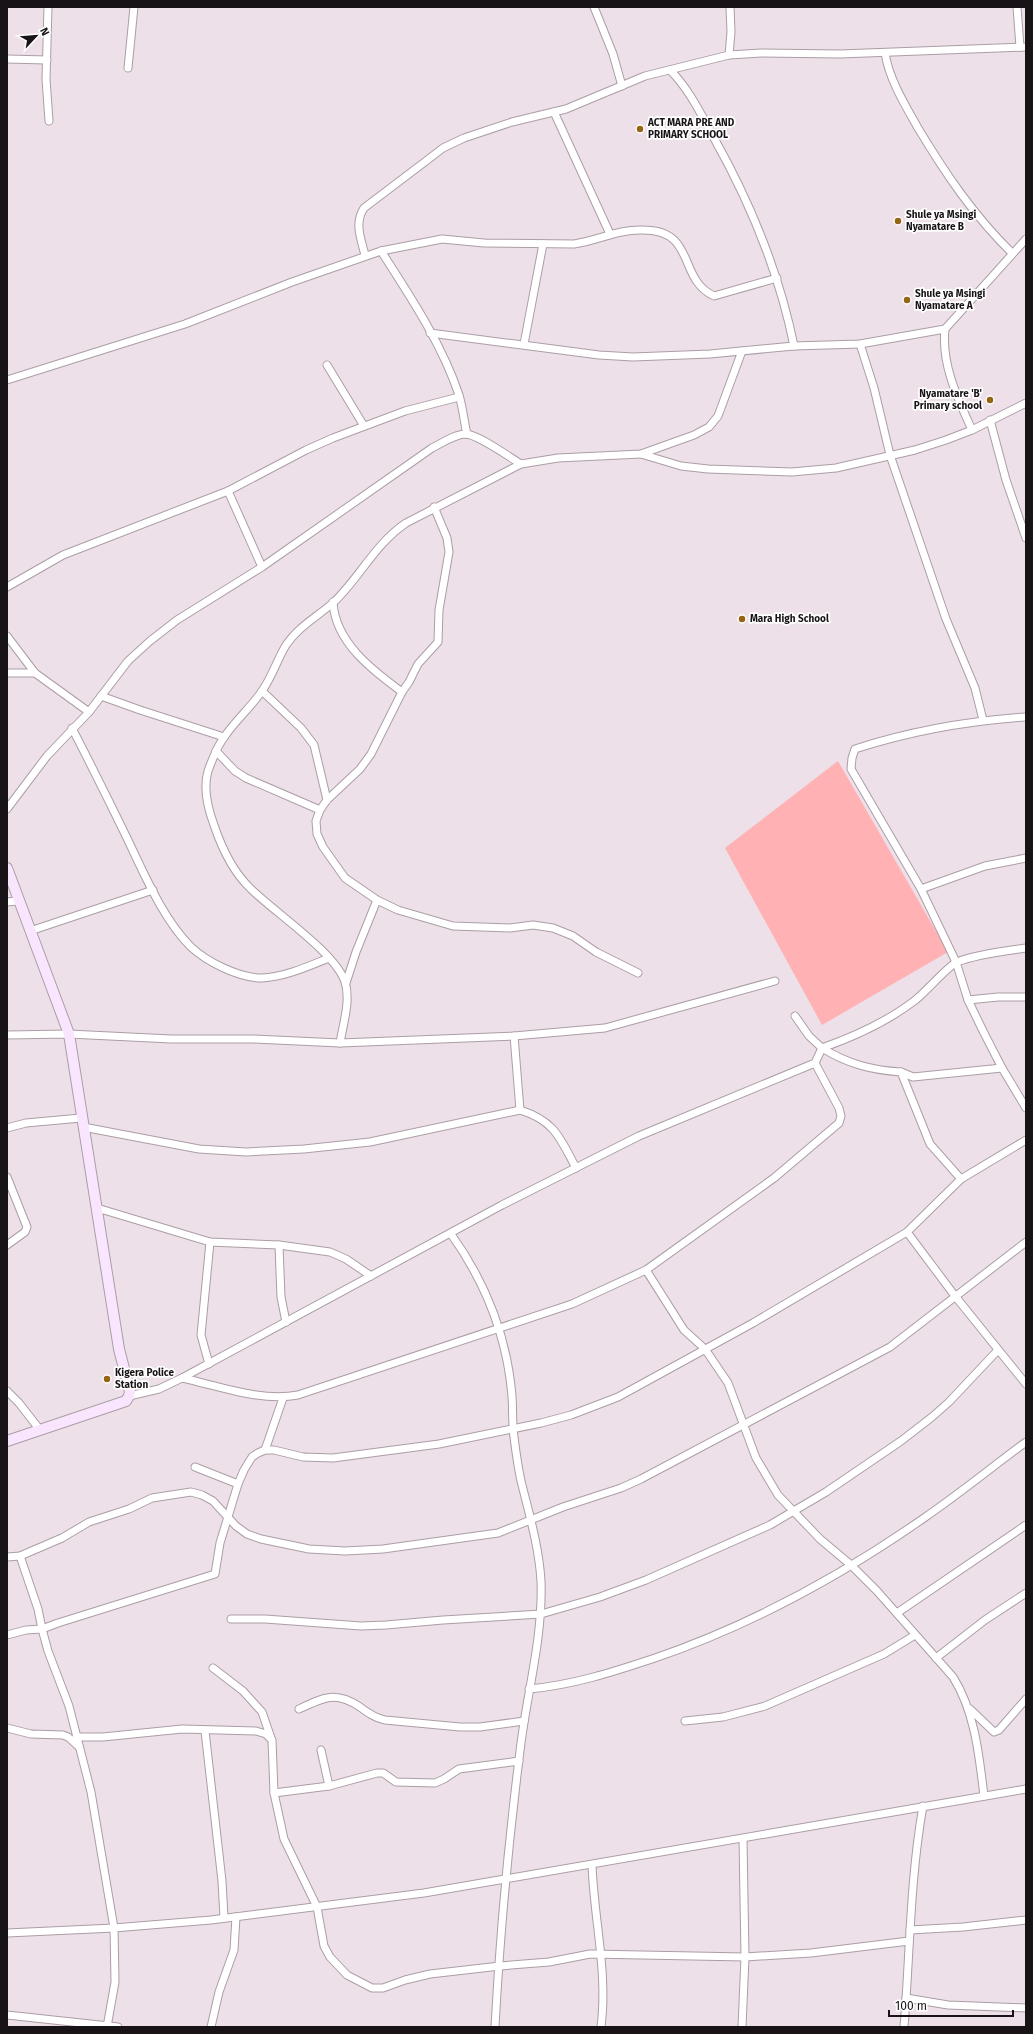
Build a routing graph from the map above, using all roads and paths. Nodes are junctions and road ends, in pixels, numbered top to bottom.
1 (48, 7) edge
2 (134, 7) edge
3 (594, 7) edge
4 (730, 7) edge
5 (1017, 7) edge
6 (1023, 47) edge
7 (885, 52) junction
8 (729, 55) junction
9 (7, 59) edge
10 (47, 60) junction
11 (128, 68) dead end
12 (670, 70) junction
13 (622, 86) junction
14 (554, 112) junction
15 (50, 121) dead end
16 (610, 234) junction
17 (1026, 239) edge
18 (543, 244) junction
19 (381, 252) junction
20 (1012, 253) junction
21 (365, 256) junction
22 (777, 278) junction
23 (945, 329) junction
24 (430, 333) junction
25 (524, 344) junction
26 (860, 344) junction
27 (794, 346) junction
28 (742, 351) junction
29 (327, 365) dead end
30 (7, 380) edge
31 (459, 396) junction
32 (1026, 403) edge
33 (990, 420) junction
34 (364, 426) junction
35 (972, 430) junction
36 (467, 434) junction
37 (641, 454) junction
38 (890, 454) junction
39 (521, 464) junction
40 (228, 491) junction
41 (434, 507) junction
42 (1026, 538) edge
43 (262, 567) junction
44 (7, 587) edge
45 (333, 602) junction
46 (7, 636) edge
47 (7, 673) edge
48 (35, 673) junction
49 (262, 691) junction
50 (402, 692) junction
51 (101, 696) junction
52 (89, 712) junction
53 (1026, 717) edge
54 (982, 720) junction
55 (72, 728) junction
56 (224, 737) junction
57 (216, 751) junction
58 (327, 800) junction
59 (7, 809) edge
60 (320, 810) junction
61 (1026, 858) edge
62 (7, 868) edge
63 (921, 889) junction
64 (153, 890) junction
65 (377, 900) junction
66 (18, 901) junction
67 (7, 902) edge
68 (30, 931) junction
69 (1026, 948) edge
70 (329, 958) junction
71 (956, 962) junction
72 (638, 973) dead end
73 (775, 981) dead end
74 (346, 983) junction
75 (1026, 997) edge
76 (968, 1000) junction
77 (795, 1016) dead end
78 (69, 1034) junction
79 (7, 1035) edge
80 (514, 1036) junction
81 (340, 1043) junction
82 (822, 1048) junction
83 (815, 1063) junction
84 (1002, 1068) junction
85 (901, 1072) junction
86 (1026, 1108) edge
87 (520, 1110) junction
88 (82, 1123) junction
89 (7, 1128) edge
90 (1026, 1140) edge
91 (576, 1168) junction
92 (7, 1177) edge
93 (961, 1179) junction
94 (97, 1208) junction
95 (907, 1232) junction
96 (451, 1234) junction
97 (210, 1242) junction
98 (7, 1245) edge
99 (279, 1245) junction
100 (1025, 1246) edge
101 (646, 1270) junction
102 (371, 1276) junction
103 (955, 1296) junction
104 (286, 1322) junction
105 (500, 1329) junction
106 (706, 1349) junction
107 (998, 1350) junction
108 (209, 1364) junction
109 (182, 1378) junction
110 (1026, 1384) edge
111 (7, 1391) edge
112 (129, 1396) junction
113 (283, 1398) junction
114 (744, 1425) junction
115 (40, 1430) junction
116 (513, 1430) junction
117 (7, 1441) edge
118 (1026, 1442) edge
119 (265, 1450) junction
120 (195, 1467) dead end
121 (238, 1484) junction
122 (793, 1512) junction
123 (227, 1517) junction
124 (532, 1519) junction
125 (1026, 1525) edge
126 (20, 1556) junction
127 (7, 1557) edge
128 (851, 1565) junction
129 (1026, 1593) edge
130 (897, 1613) junction
131 (541, 1614) junction
132 (231, 1619) dead end
133 (42, 1629) junction
134 (915, 1635) junction
135 (7, 1636) edge
136 (936, 1658) junction
137 (212, 1668) dead end
138 (529, 1689) junction
139 (1026, 1699) edge
140 (299, 1709) dead end
141 (970, 1709) junction
142 (524, 1721) junction
143 (685, 1721) dead end
144 (7, 1728) edge
145 (206, 1731) junction
146 (76, 1736) junction
147 (272, 1740) junction
148 (79, 1747) junction
149 (321, 1750) dead end
150 (519, 1761) junction
151 (329, 1786) junction
152 (1026, 1789) edge
153 (274, 1793) junction
154 (984, 1796) junction
155 (923, 1806) junction
156 (743, 1839) junction
157 (592, 1865) junction
158 (506, 1880) junction
159 (317, 1907) junction
160 (236, 1917) junction
161 (224, 1918) junction
162 (1026, 1920) edge
163 (114, 1928) junction
164 (910, 1930) junction
165 (7, 1933) edge
166 (909, 1941) junction
167 (601, 1954) junction
168 (745, 1957) junction
169 (500, 1966) junction
170 (906, 1998) junction
171 (1026, 2008) edge
172 (7, 2015) edge
173 (107, 2027) edge
174 (118, 2027) edge
175 (211, 2027) edge
176 (495, 2027) edge
177 (601, 2027) edge
178 (742, 2027) edge
179 (904, 2027) edge

1 - 10 street
2 - 11 street
3 - 13 street
4 - 8 street
5 - 6 street
6 - 7 street
7 - 8 street
7 - 20 street
8 - 12 street
9 - 10 street
10 - 15 street
12 - 13 street
12 - 22 street
13 - 14 street
14 - 16 street
14 - 21 street
16 - 18 street
16 - 22 street
17 - 20 street
18 - 19 street
18 - 25 street
19 - 21 street
19 - 24 street
20 - 23 street
21 - 30 street
22 - 27 street
23 - 26 street
23 - 35 street
24 - 25 street
24 - 31 street
25 - 28 street
26 - 27 street
26 - 38 street
27 - 28 street
28 - 37 street
29 - 34 street
31 - 34 street
31 - 36 street
32 - 33 street
33 - 35 street
33 - 42 street
34 - 40 street
35 - 38 street
36 - 39 street
36 - 43 street
37 - 38 street
37 - 39 street
38 - 54 street
39 - 41 street
40 - 43 street
40 - 44 street
41 - 45 street
41 - 50 street
43 - 51 street
45 - 49 street
45 - 50 street
46 - 48 street
47 - 48 street
48 - 52 street
49 - 56 street
49 - 58 street
50 - 58 street
51 - 52 street
51 - 56 street
52 - 55 street
53 - 54 street
54 - 63 street
55 - 59 street
55 - 64 street
56 - 57 street
57 - 60 street
57 - 70 street
58 - 60 street
60 - 65 street
61 - 63 street
62 - 66 street
63 - 71 street
64 - 68 street
64 - 70 street
65 - 72 street
65 - 74 street
66 - 67 street
66 - 68 street
68 - 78 street
69 - 71 street
70 - 74 street
71 - 76 street
71 - 82 street
73 - 80 street
74 - 81 street
75 - 76 street
76 - 84 street
77 - 82 street
78 - 79 street
78 - 81 street
78 - 88 street
80 - 81 street
80 - 87 street
82 - 83 street
82 - 85 street
83 - 91 street
83 - 101 street
84 - 85 street
84 - 86 street
85 - 93 street
87 - 88 street
87 - 91 street
88 - 89 street
88 - 94 street
90 - 93 street
91 - 96 street
92 - 98 street
93 - 95 street
94 - 97 street
94 - 112 street
95 - 103 street
95 - 106 street
96 - 102 street
96 - 105 street
97 - 99 street
97 - 108 street
99 - 102 street
99 - 104 street
100 - 103 street
101 - 105 street
101 - 106 street
102 - 104 street
103 - 107 street
103 - 114 street
104 - 108 street
105 - 113 street
105 - 116 street
106 - 114 street
106 - 116 street
107 - 110 street
107 - 122 street
108 - 109 street
109 - 112 street
109 - 113 street
111 - 115 street
112 - 115 street
113 - 119 street
114 - 122 street
114 - 124 street
115 - 117 street
116 - 119 street
116 - 124 street
118 - 128 street
119 - 121 street
120 - 121 street
121 - 123 street
122 - 128 street
122 - 131 street
123 - 124 street
123 - 126 street
123 - 133 street
124 - 131 street
125 - 130 street
126 - 127 street
126 - 133 street
128 - 130 street
128 - 138 street
129 - 136 street
130 - 134 street
131 - 132 street
131 - 138 street
133 - 135 street
133 - 146 street
134 - 136 street
134 - 143 street
136 - 141 street
137 - 147 street
138 - 142 street
139 - 141 street
140 - 142 street
141 - 154 street
142 - 150 street
144 - 148 street
145 - 146 street
145 - 147 street
145 - 161 street
146 - 148 street
147 - 153 street
148 - 163 street
149 - 151 street
150 - 151 street
150 - 158 street
151 - 153 street
152 - 154 street
153 - 159 street
154 - 155 street
155 - 156 street
155 - 164 street
156 - 157 street
156 - 168 street
157 - 158 street
157 - 167 street
158 - 159 street
158 - 169 street
159 - 160 street
159 - 169 street
160 - 161 street
160 - 175 street
161 - 163 street
162 - 164 street
163 - 165 street
163 - 173 street
164 - 166 street
166 - 168 street
166 - 170 street
167 - 168 street
167 - 169 street
167 - 177 street
168 - 178 street
169 - 176 street
170 - 171 street
170 - 179 street
172 - 173 street
173 - 174 street

